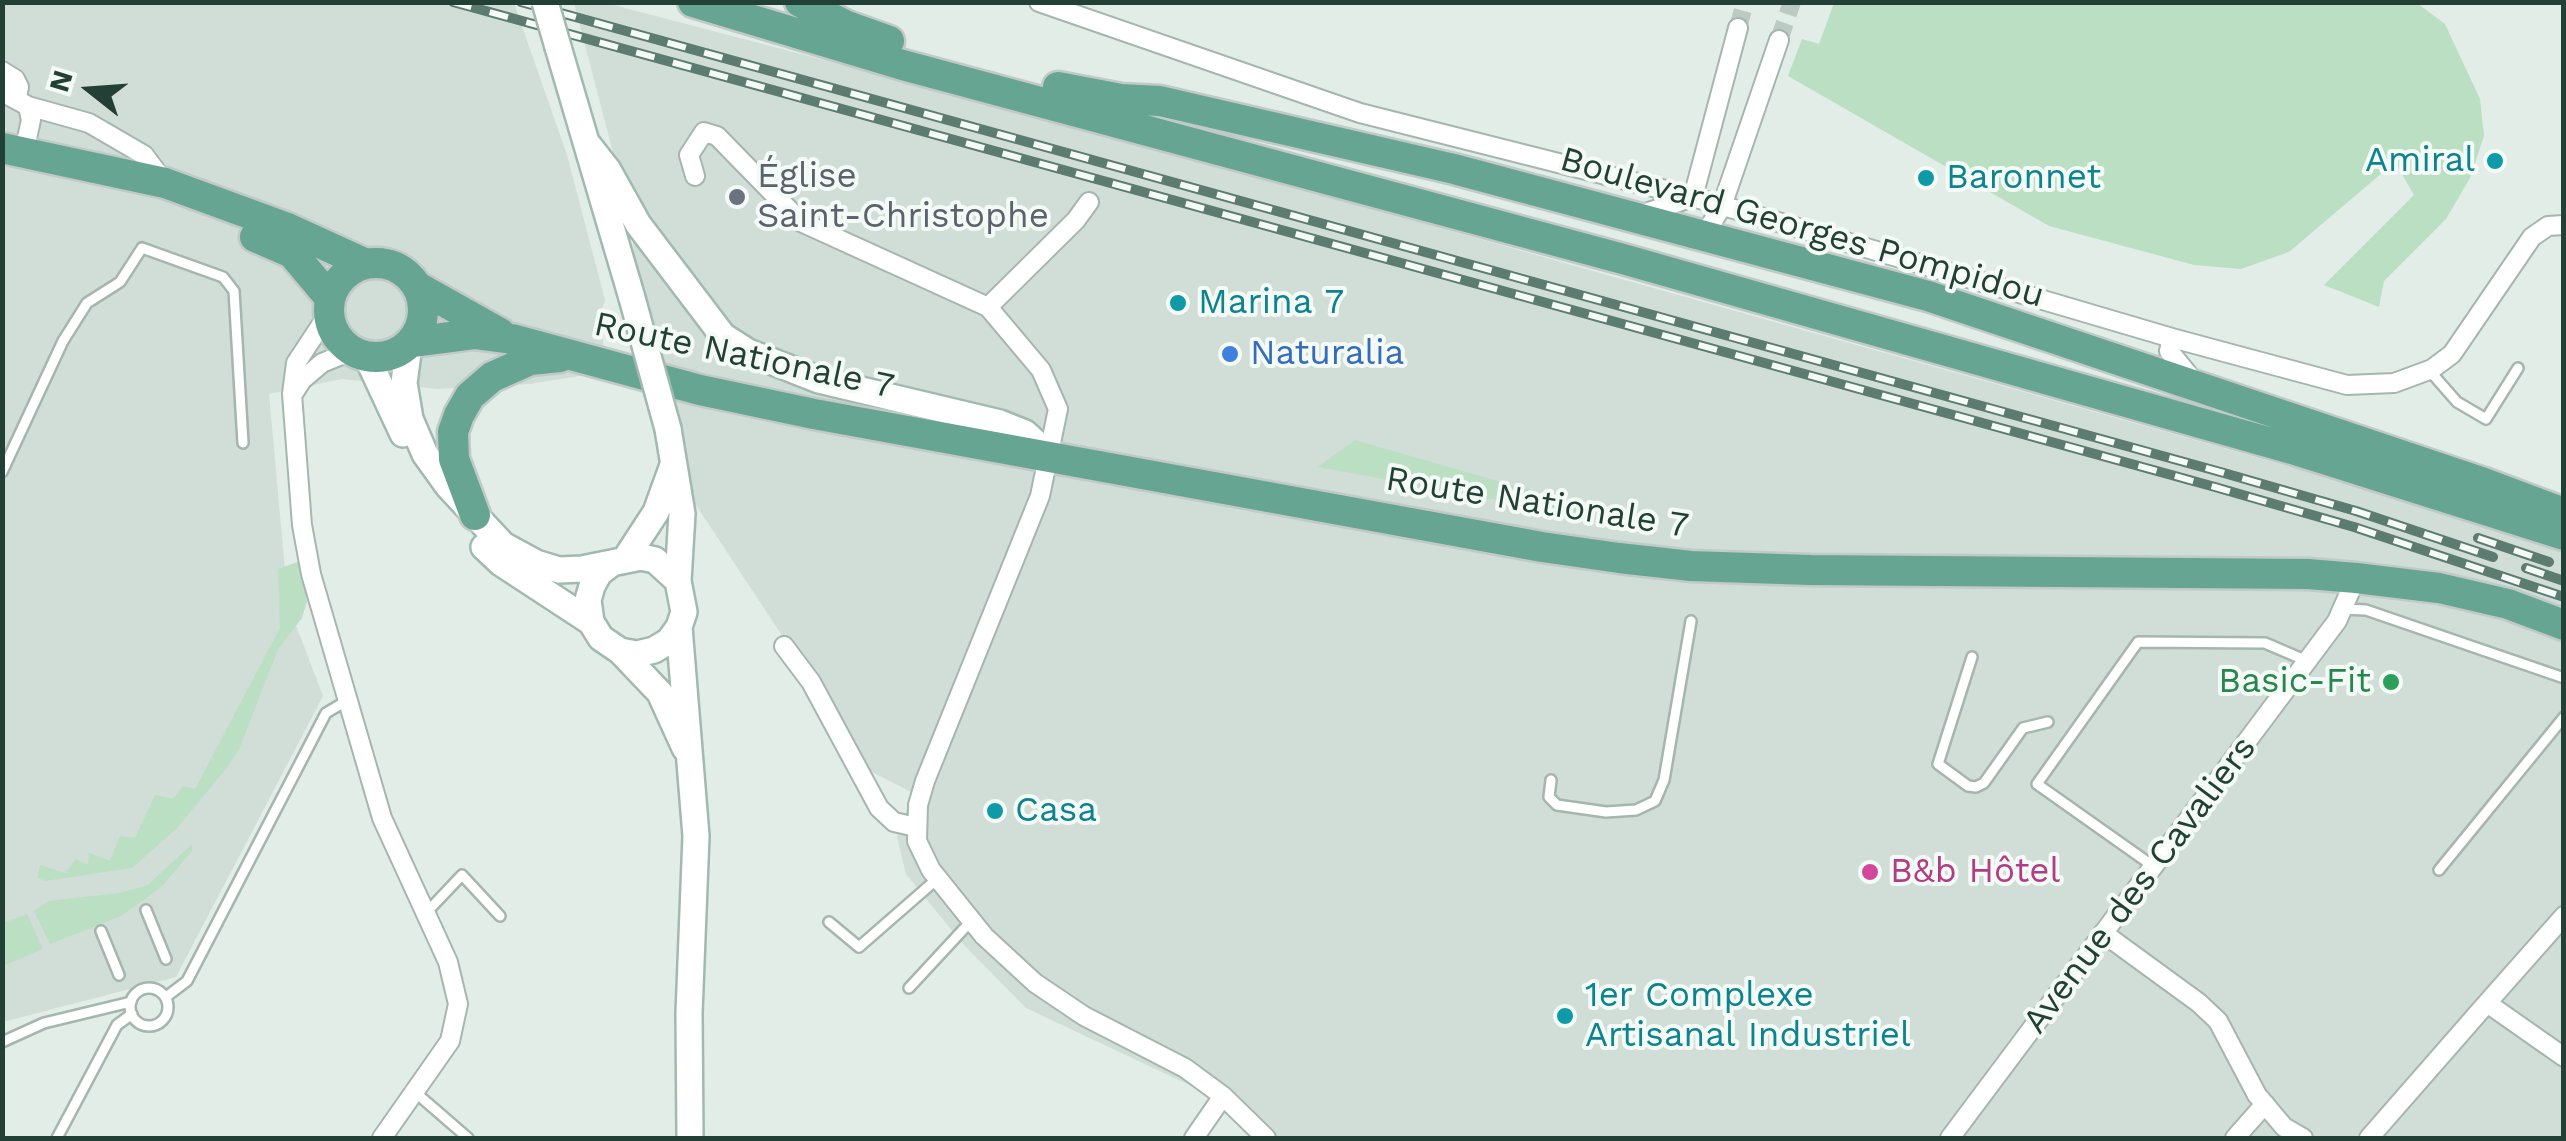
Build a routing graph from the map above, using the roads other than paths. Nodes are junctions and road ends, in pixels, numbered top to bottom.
1 (545, 2) edge
2 (693, 2) edge
3 (800, 2) edge
4 (1039, 2) edge
5 (1738, 28) tunnel mouth
6 (1778, 40) tunnel mouth
7 (2, 71) edge
8 (16, 99) edge
9 (1120, 111) junction
10 (586, 142) junction
11 (9, 152) edge
12 (101, 171) junction
13 (696, 176) dead end
14 (165, 183) junction
15 (1693, 197) junction
16 (1088, 202) dead end
17 (1722, 206) junction
18 (1632, 218) junction
19 (2556, 225) edge
20 (1704, 236) junction
21 (1623, 259) junction
22 (366, 264) junction
23 (418, 288) junction
24 (330, 306) junction
25 (988, 307) junction
26 (512, 338) junction
27 (2172, 338) junction
28 (411, 343) junction
29 (359, 354) junction
30 (571, 356) junction
31 (2518, 368) dead end
32 (2429, 370) junction
33 (2208, 392) junction
34 (292, 394) junction
35 (243, 443) dead end
36 (1049, 455) junction
37 (674, 460) junction
38 (2, 472) edge
39 (2564, 514) edge
40 (475, 515) junction
41 (2564, 536) edge
42 (618, 561) junction
43 (2356, 578) junction
44 (678, 580) junction
45 (2342, 608) junction
46 (1691, 621) dead end
47 (591, 622) junction
48 (2564, 625) edge
49 (680, 627) junction
50 (784, 646) dead end
51 (620, 651) junction
52 (1972, 657) dead end
53 (2307, 661) junction
54 (2564, 678) edge
55 (348, 700) junction
56 (2564, 717) edge
57 (2048, 722) dead end
58 (687, 753) junction
59 (1551, 780) dead end
60 (916, 827) junction
61 (2153, 866) junction
62 (2439, 870) dead end
63 (938, 878) junction
64 (146, 910) dead end
65 (426, 913) junction
66 (500, 916) dead end
67 (2564, 916) edge
68 (972, 920) junction
69 (829, 922) dead end
70 (101, 931) dead end
71 (2103, 933) junction
72 (166, 959) dead end
73 (119, 975) dead end
74 (909, 988) dead end
75 (166, 997) junction
76 (131, 1002) junction
77 (2487, 1003) junction
78 (132, 1014) junction
79 (2, 1042) edge
80 (2564, 1057) edge
81 (416, 1093) junction
82 (1222, 1096) junction
83 (2265, 1104) junction
84 (1264, 1136) edge
85 (56, 1138) edge
86 (382, 1138) edge
87 (468, 1138) edge
88 (690, 1138) edge
89 (1194, 1138) edge
90 (1950, 1138) edge
91 (2235, 1138) edge
92 (2303, 1138) edge
93 (2369, 1138) edge

1 - 10 main road, bridge
2 - 9 main road
3 - 9 main road
4 - 15 street
5 - 15 street
6 - 17 street
7 - 8 street
8 - 11 street
8 - 14 street
9 - 18 main road, Boulevard Georges Pompidou
9 - 21 main road
10 - 36 main road
10 - 37 main road, bridge
11 - 12 main road
12 - 14 main road
12 - 24 main road
13 - 25 street
14 - 22 main road
15 - 17 street
15 - 18 street
16 - 25 street
17 - 20 street
17 - 27 street
18 - 20 main road, Boulevard Georges Pompidou
19 - 32 street
20 - 21 main road
20 - 33 main road, Boulevard Georges Pompidou
21 - 41 main road
22 - 23 main road
22 - 24 main road
23 - 26 main road, Route Nationale 7
23 - 28 main road
24 - 29 main road
24 - 34 street
25 - 36 street
26 - 28 main road, Route Nationale 7
26 - 30 main road, Route Nationale 7
27 - 32 street
27 - 33 street
28 - 29 main road
28 - 40 main road
29 - 34 street
29 - 47 main road
30 - 36 main road, Route Nationale 7
30 - 40 main road
31 - 32 lane
33 - 39 main road, Boulevard Georges Pompidou
34 - 55 street
35 - 38 lane
36 - 43 main road, Route Nationale 7
36 - 60 street
37 - 42 main road
37 - 44 main road
40 - 42 main road
42 - 44 main road
42 - 47 main road
43 - 45 street, Avenue des Cavaliers
43 - 48 main road, Route Nationale 7
44 - 49 main road
45 - 53 street, Avenue des Cavaliers
45 - 54 lane
46 - 59 lane
47 - 51 main road
49 - 51 main road
49 - 58 main road
50 - 60 street
51 - 58 main road
52 - 57 lane
53 - 61 street, Avenue des Cavaliers
53 - 61 lane
55 - 65 street
55 - 75 lane
56 - 62 lane
58 - 88 main road
60 - 63 street
61 - 71 street, Avenue des Cavaliers
63 - 68 street
63 - 69 lane
64 - 72 lane
65 - 66 lane
65 - 81 street
67 - 77 street
68 - 74 lane
68 - 82 street
70 - 73 lane
71 - 83 street
71 - 90 street, Avenue des Cavaliers
75 - 76 lane
75 - 78 lane
76 - 78 lane
76 - 79 lane
77 - 80 street
77 - 93 street
78 - 85 lane
81 - 86 street
81 - 87 lane
82 - 84 street
82 - 89 street
83 - 91 street
83 - 92 street

